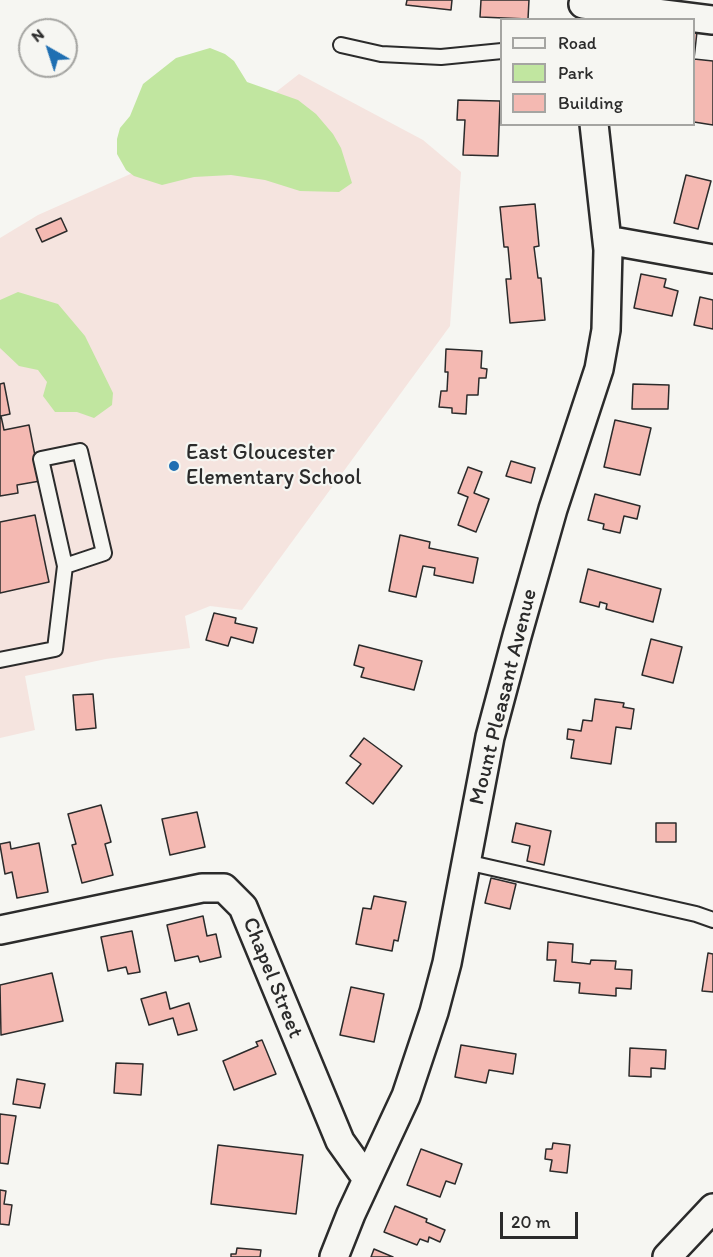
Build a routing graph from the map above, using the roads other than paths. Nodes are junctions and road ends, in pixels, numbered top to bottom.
1 (583, 8) edge
2 (691, 18) edge
3 (695, 18) edge
4 (713, 20) edge
5 (341, 45) dead end
6 (500, 51) edge
7 (594, 126) edge
8 (607, 240) junction
9 (713, 259) edge
10 (65, 566) junction
11 (0, 660) edge
12 (466, 862) junction
13 (713, 920) edge
14 (0, 930) edge
15 (367, 1179) junction
16 (713, 1208) edge
17 (334, 1257) edge
18 (667, 1257) edge

1 - 2 street
3 - 4 street
5 - 6 lane
7 - 8 street, Mount Pleasant Avenue
8 - 9 street
8 - 12 street, Mount Pleasant Avenue
10 - 10 lane
10 - 11 lane
12 - 13 lane
12 - 15 street, Mount Pleasant Avenue
14 - 15 street, Chapel Street
15 - 17 street, Mount Pleasant Avenue
16 - 18 street

